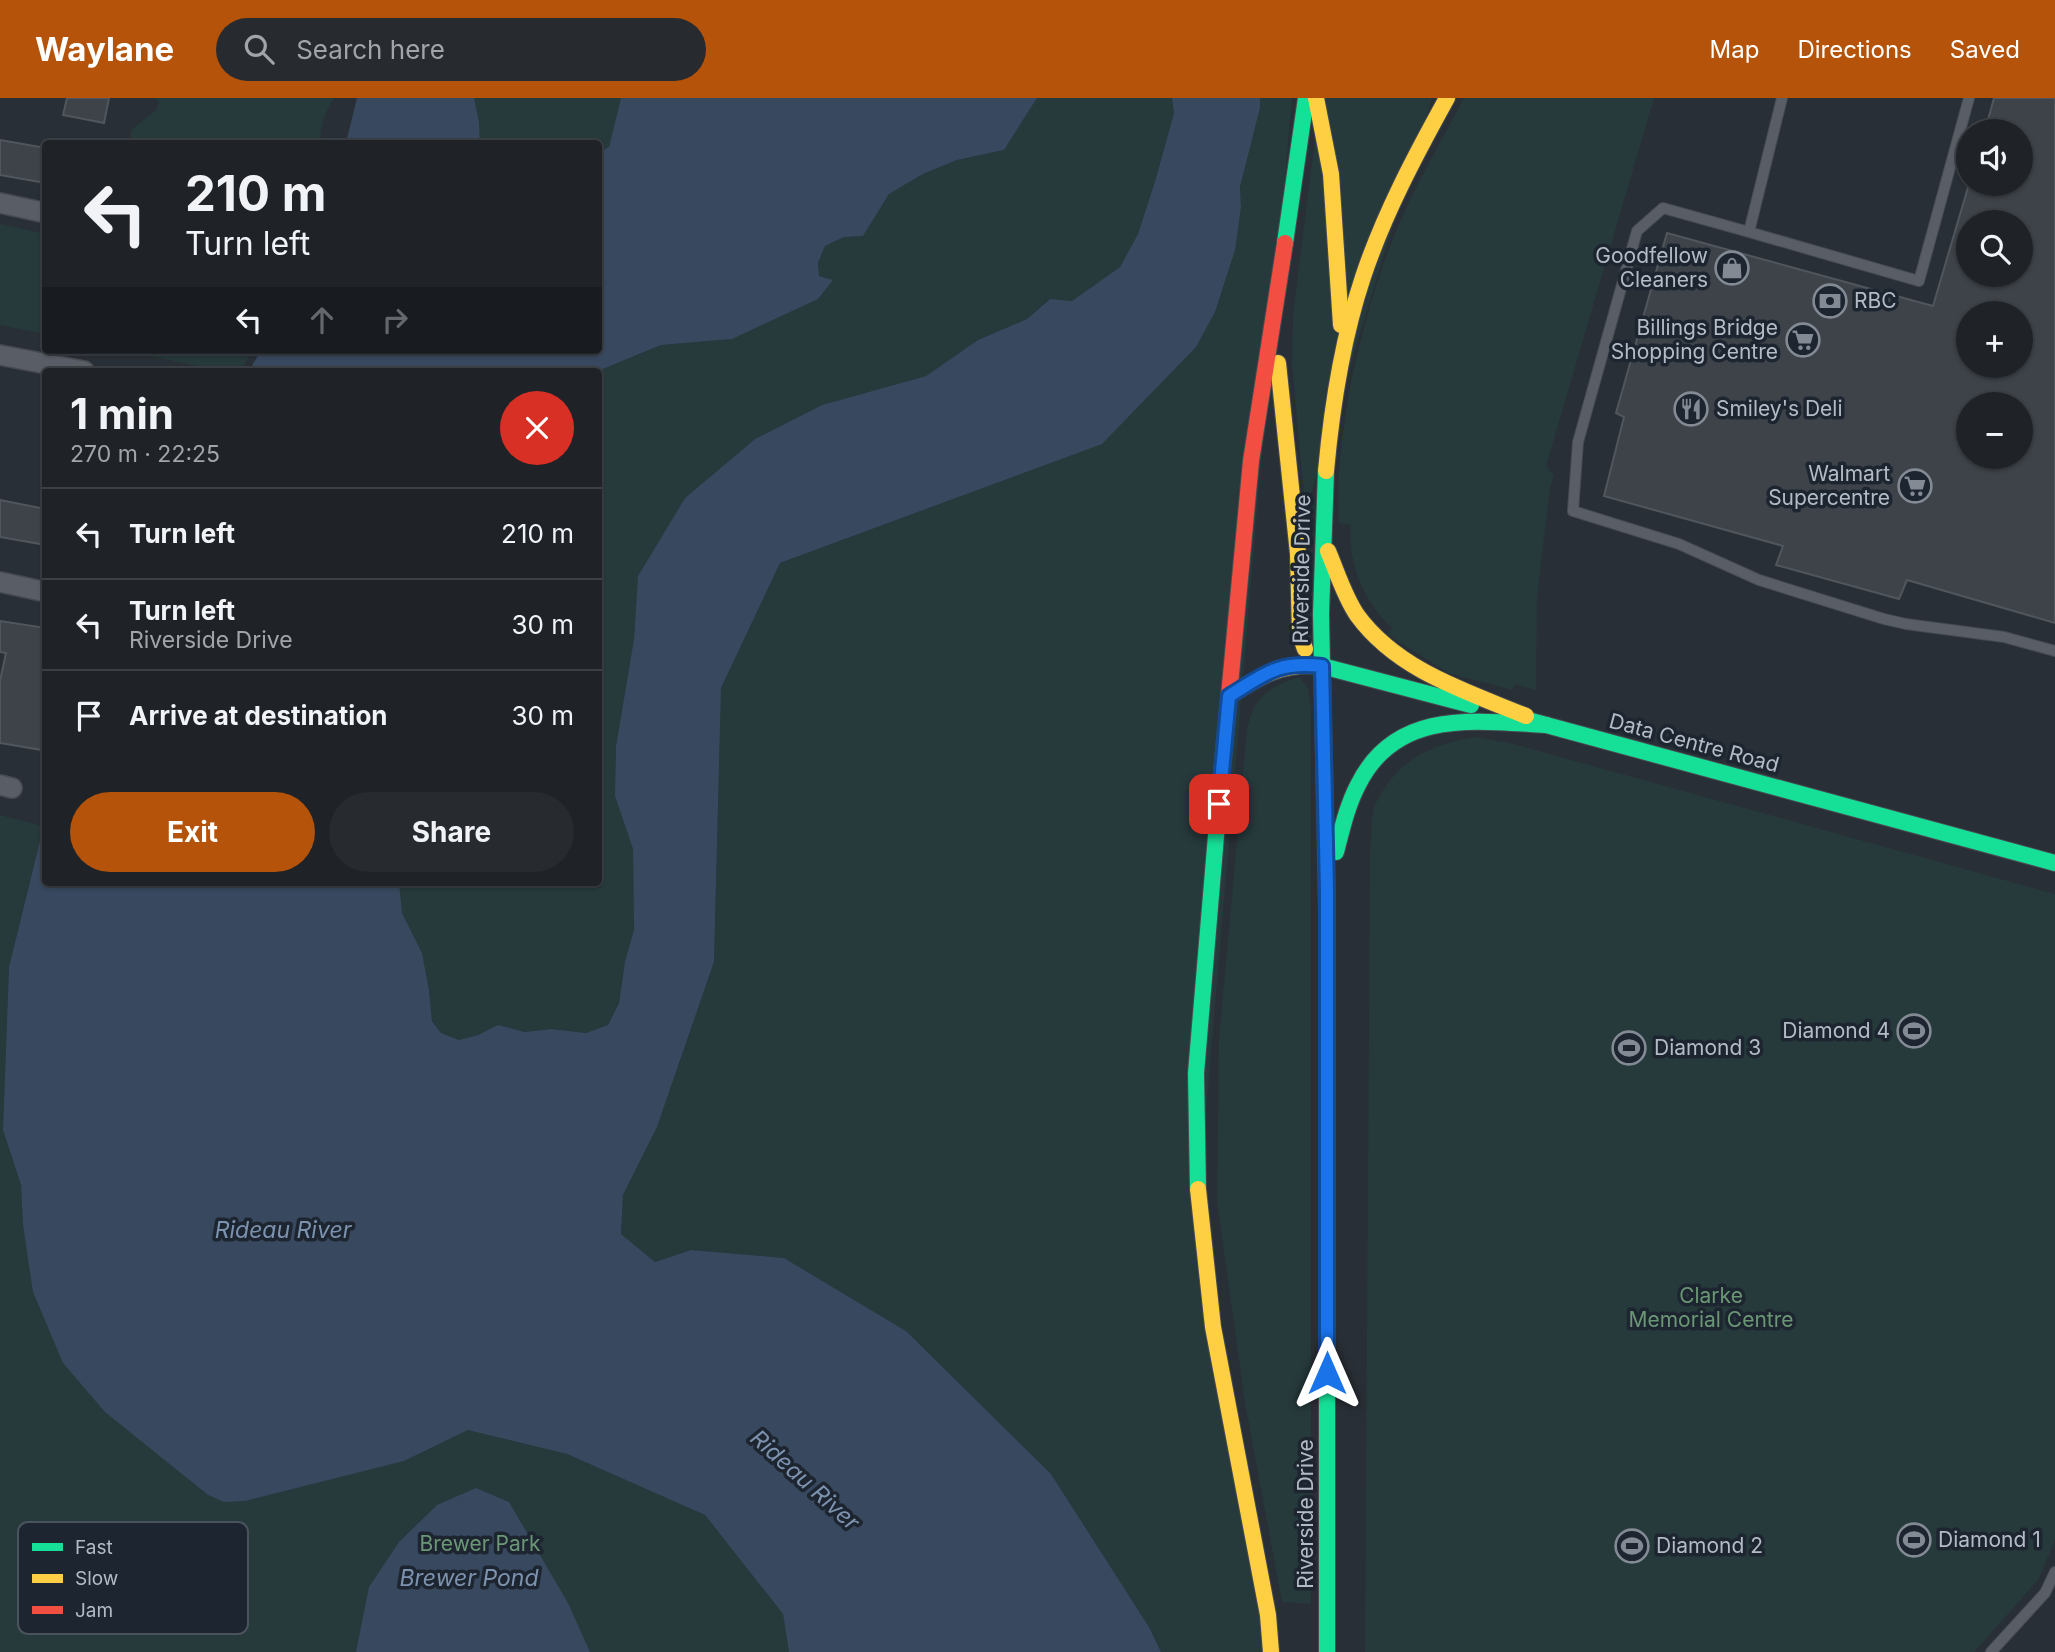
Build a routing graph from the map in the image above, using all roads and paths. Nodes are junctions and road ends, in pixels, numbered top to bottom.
1 (1306, 98) edge
2 (1315, 98) edge
3 (1447, 98) edge
4 (1782, 98) edge
5 (1969, 98) edge
6 (0, 203) edge
7 (42, 212) edge
8 (1749, 232) junction
9 (1274, 323) junction
10 (1343, 350) junction
11 (0, 355) edge
12 (69, 368) edge
13 (1322, 536) junction
14 (0, 582) edge
15 (42, 591) edge
16 (2055, 651) edge
17 (1322, 666) junction
18 (1229, 696) junction
19 (1546, 725) junction
20 (2055, 863) edge
21 (1327, 890) junction
22 (2055, 1572) edge
23 (2050, 1595) edge
24 (1271, 1652) edge
25 (1327, 1652) edge
26 (1991, 1652) edge

1 - 9 main road, Riverside Drive
2 - 10 main road
3 - 10 main road, Riverside Drive
4 - 8 lane
5 - 8 lane
6 - 7 street
8 - 16 lane
9 - 17 main road
9 - 18 main road, Riverside Drive
10 - 13 main road, Riverside Drive
11 - 12 street
13 - 17 main road, Riverside Drive
13 - 19 main road
14 - 15 street
17 - 18 main road, Data Centre Road
17 - 19 main road, Data Centre Road
17 - 21 main road, Riverside Drive
18 - 24 main road, Riverside Drive
19 - 20 main road, Data Centre Road
19 - 21 main road
21 - 25 main road, Riverside Drive
22 - 23 lane
23 - 26 lane

